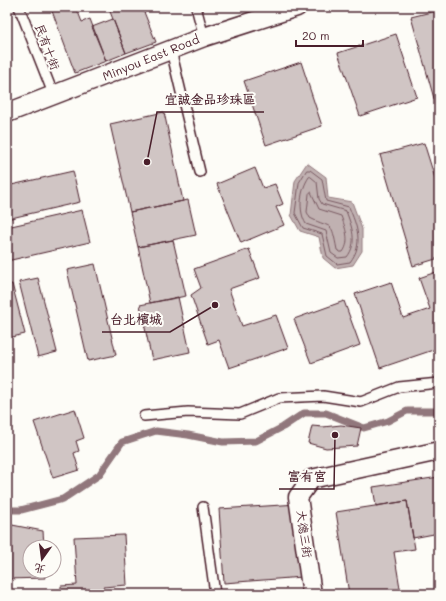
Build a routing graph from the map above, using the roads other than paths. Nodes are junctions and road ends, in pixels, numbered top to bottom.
1 (19, 7) edge
2 (196, 7) edge
3 (297, 7) edge
4 (204, 37) junction
5 (171, 50) junction
6 (54, 96) junction
7 (7, 114) edge
8 (200, 172) dead end
9 (439, 383) edge
10 (144, 416) dead end
11 (439, 451) edge
12 (203, 507) dead end
13 (215, 594) edge
14 (312, 594) edge

1 - 6 lane, 民有十街
2 - 4 lane
3 - 4 street, Minyou East Road
4 - 5 street, Minyou East Road
5 - 6 street, Minyou East Road
5 - 8 lane
6 - 7 street, Minyou East Road
9 - 10 lane
11 - 14 street, 大德三街
12 - 13 lane

